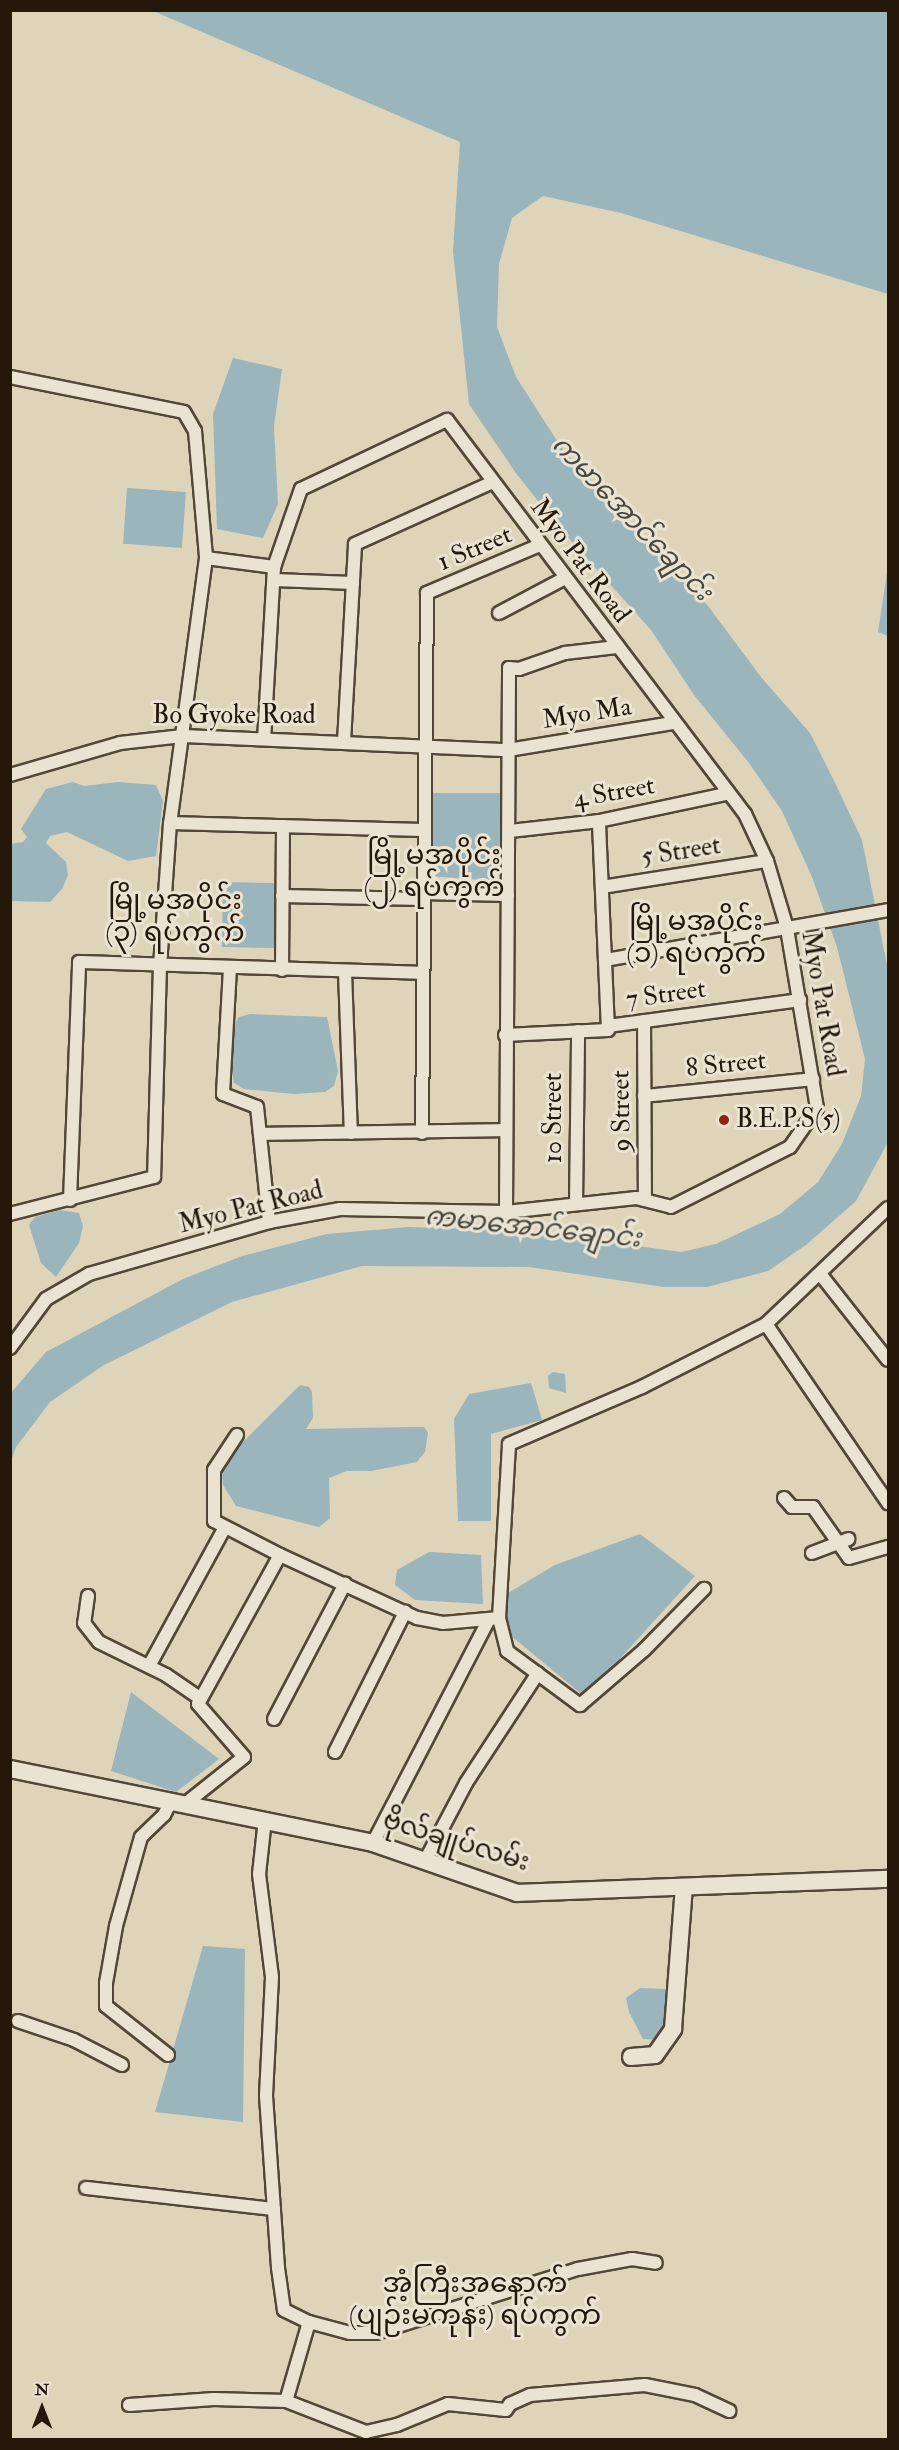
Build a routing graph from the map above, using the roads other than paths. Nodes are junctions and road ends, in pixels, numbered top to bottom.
1 (10, 377) edge
2 (493, 482) junction
3 (540, 545) junction
4 (206, 558) junction
5 (274, 573) junction
6 (565, 578) junction
7 (353, 583) junction
8 (499, 613) dead end
9 (616, 647) junction
10 (673, 723) junction
11 (183, 735) junction
12 (264, 739) junction
13 (344, 742) junction
14 (425, 747) junction
15 (508, 750) junction
16 (10, 775) edge
17 (726, 794) junction
18 (599, 821) junction
19 (171, 823) junction
20 (283, 826) junction
21 (422, 830) junction
22 (510, 831) junction
23 (767, 861) junction
24 (602, 886) junction
25 (508, 895) junction
26 (282, 896) junction
27 (422, 896) junction
28 (888, 910) edge
29 (787, 927) junction
30 (605, 960) junction
31 (160, 965) junction
32 (230, 968) junction
33 (282, 970) junction
34 (345, 972) junction
35 (421, 973) junction
36 (800, 1000) junction
37 (644, 1021) junction
38 (608, 1026) junction
39 (578, 1031) junction
40 (505, 1035) junction
41 (813, 1078) junction
42 (644, 1096) junction
43 (506, 1130) junction
44 (351, 1133) junction
45 (422, 1133) junction
46 (261, 1134) junction
47 (70, 1200) junction
48 (645, 1200) junction
49 (576, 1204) junction
50 (888, 1208) edge
51 (506, 1212) junction
52 (10, 1214) edge
53 (269, 1222) junction
54 (821, 1275) junction
55 (766, 1324) junction
56 (10, 1348) edge
57 (888, 1360) edge
58 (237, 1435) dead end
59 (784, 1498) dead end
60 (888, 1503) edge
61 (225, 1527) junction
62 (848, 1539) dead end
63 (835, 1544) junction
64 (888, 1547) edge
65 (812, 1553) dead end
66 (280, 1555) junction
67 (345, 1584) junction
68 (704, 1589) dead end
69 (88, 1596) dead end
70 (405, 1612) junction
71 (493, 1619) junction
72 (149, 1666) junction
73 (538, 1673) junction
74 (201, 1699) junction
75 (274, 1719) dead end
76 (335, 1752) dead end
77 (13, 1769) edge
78 (178, 1802) junction
79 (265, 1819) junction
80 (373, 1843) junction
81 (426, 1859) junction
82 (888, 1880) edge
83 (684, 1887) junction
84 (18, 2021) dead end
85 (168, 2055) dead end
86 (631, 2057) dead end
87 (123, 2066) dead end
88 (86, 2188) dead end
89 (274, 2209) junction
90 (656, 2263) dead end
91 (309, 2322) junction
92 (286, 2401) junction
93 (129, 2405) dead end
94 (729, 2412) dead end

1 - 4 street
2 - 3 street, Myo Pat Road
2 - 5 street, Myo Pat Road
2 - 7 street
3 - 6 street, Myo Pat Road
3 - 14 street, 1 Street
4 - 5 street
4 - 11 street
5 - 7 street
5 - 12 street
6 - 8 street
6 - 9 street, Myo Pat Road
7 - 13 street
9 - 10 street, Myo Pat Road
9 - 15 street
10 - 15 street, Myo Ma
10 - 17 street, Myo Pat Road
11 - 12 street, Bo Gyoke Road
11 - 16 street, Bo Gyoke Road
11 - 19 street
12 - 13 street, Bo Gyoke Road
13 - 14 street, Bo Gyoke Road
14 - 15 street, Myo Ma
14 - 21 street
15 - 22 street
17 - 18 street, 4 Street
17 - 23 street, Myo Pat Road
18 - 22 street, 4 Street
18 - 24 street
19 - 20 street
19 - 31 street
20 - 21 street
20 - 26 street
21 - 27 street
22 - 25 street
23 - 24 street, 5 Street
23 - 29 street, Myo Pat Road
24 - 30 street
25 - 27 street
25 - 40 street
26 - 27 street
26 - 33 street
27 - 35 street
28 - 29 street
29 - 30 street
29 - 36 street, Myo Pat Road
30 - 38 street
31 - 32 street
31 - 47 street
31 - 47 street
32 - 33 street
32 - 46 street
33 - 34 street
34 - 35 street
34 - 44 street
35 - 45 street
36 - 37 street, 7 Street
36 - 41 street, Myo Pat Road
37 - 38 street, 7 Street
37 - 42 street, 9 Street
38 - 39 street, 7 Street
39 - 40 street, 7 Street
39 - 49 street, 10 Street
40 - 43 street
41 - 42 street, 8 Street
41 - 48 street, Myo Pat Road
42 - 48 street, 9 Street
43 - 45 street
43 - 51 street
44 - 45 street
44 - 46 street
46 - 53 street
47 - 52 street
48 - 49 street, Myo Pat Road
49 - 51 street, Myo Pat Road
50 - 54 street
51 - 53 street, Myo Pat Road
53 - 56 street, Myo Pat Road
54 - 55 street
54 - 57 street
55 - 60 street
55 - 71 street
58 - 61 street
59 - 63 street
61 - 66 street
61 - 72 street
62 - 63 street
63 - 64 street
63 - 65 street
66 - 67 street
66 - 74 street
67 - 70 street
67 - 75 street
68 - 73 street
69 - 72 street
70 - 71 street
70 - 76 street
71 - 73 street
71 - 80 street
72 - 74 street
73 - 81 street
74 - 78 street
77 - 78 street, ဗိုလ်ချုပ်လမ်း
78 - 79 street, ဗိုလ်ချုပ်လမ်း
78 - 85 street
79 - 80 street, ဗိုလ်ချုပ်လမ်း
79 - 89 street
80 - 81 street, ဗိုလ်ချုပ်လမ်း
81 - 83 street, ဗိုလ်ချုပ်လမ်း
82 - 83 street, ဗိုလ်ချုပ်လမ်း
83 - 86 street
84 - 87 street
88 - 89 street
89 - 91 street
90 - 91 street
91 - 92 street
92 - 93 street
92 - 94 street

